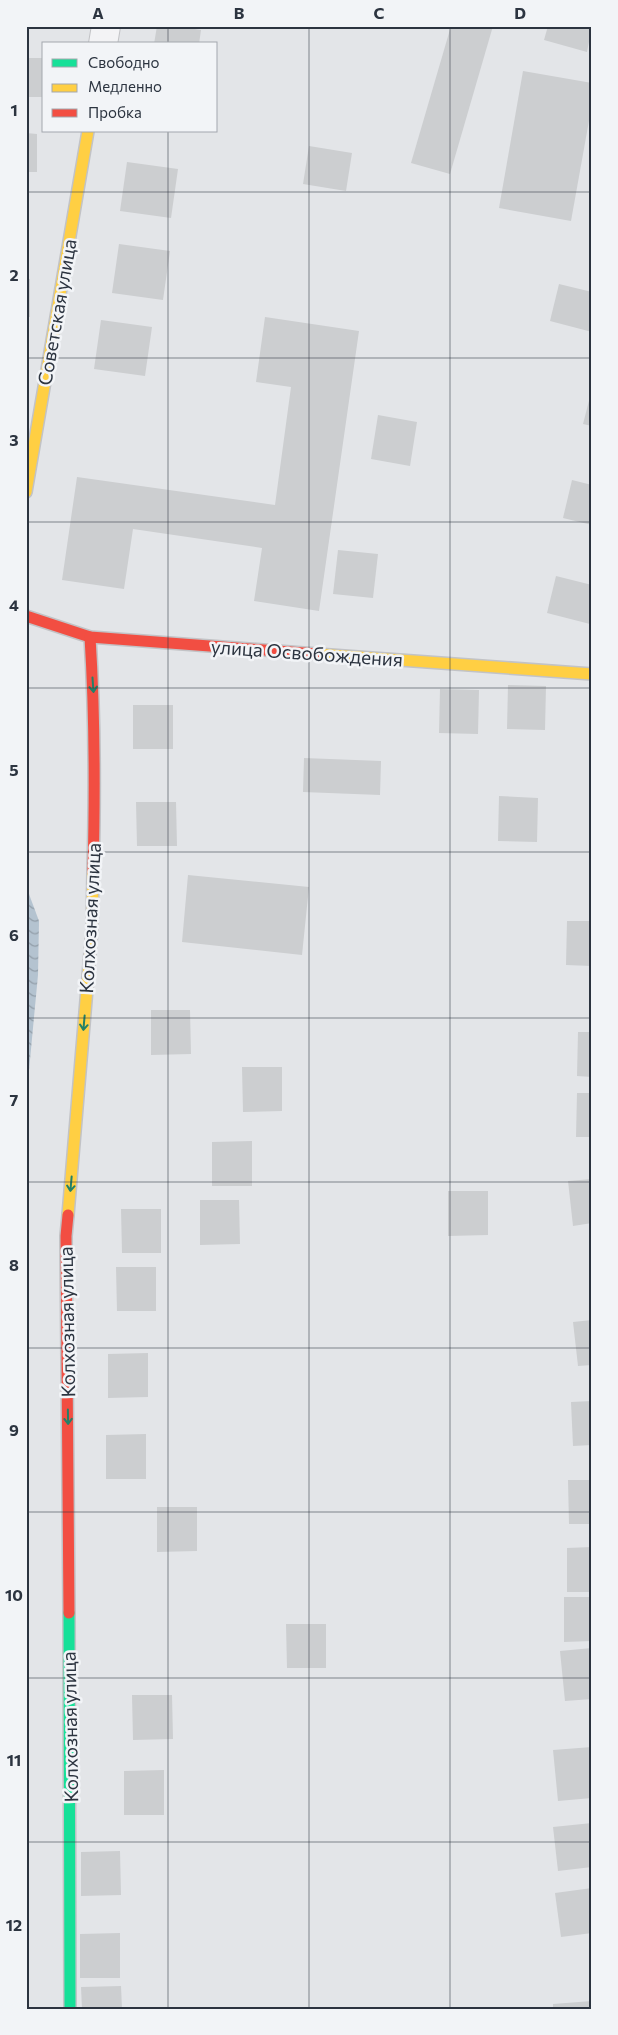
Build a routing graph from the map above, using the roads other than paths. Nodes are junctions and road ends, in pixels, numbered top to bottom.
1 (106, 26) edge
2 (103, 42) edge
3 (88, 132) edge
4 (26, 492) edge
5 (26, 616) edge
6 (90, 637) junction
7 (592, 674) edge
8 (70, 2009) edge

1 - 2 street
3 - 4 street, Советская улица
5 - 6 street, улица Освобождения
6 - 7 street, улица Освобождения
6 -> 8 street, Колхозная улица

